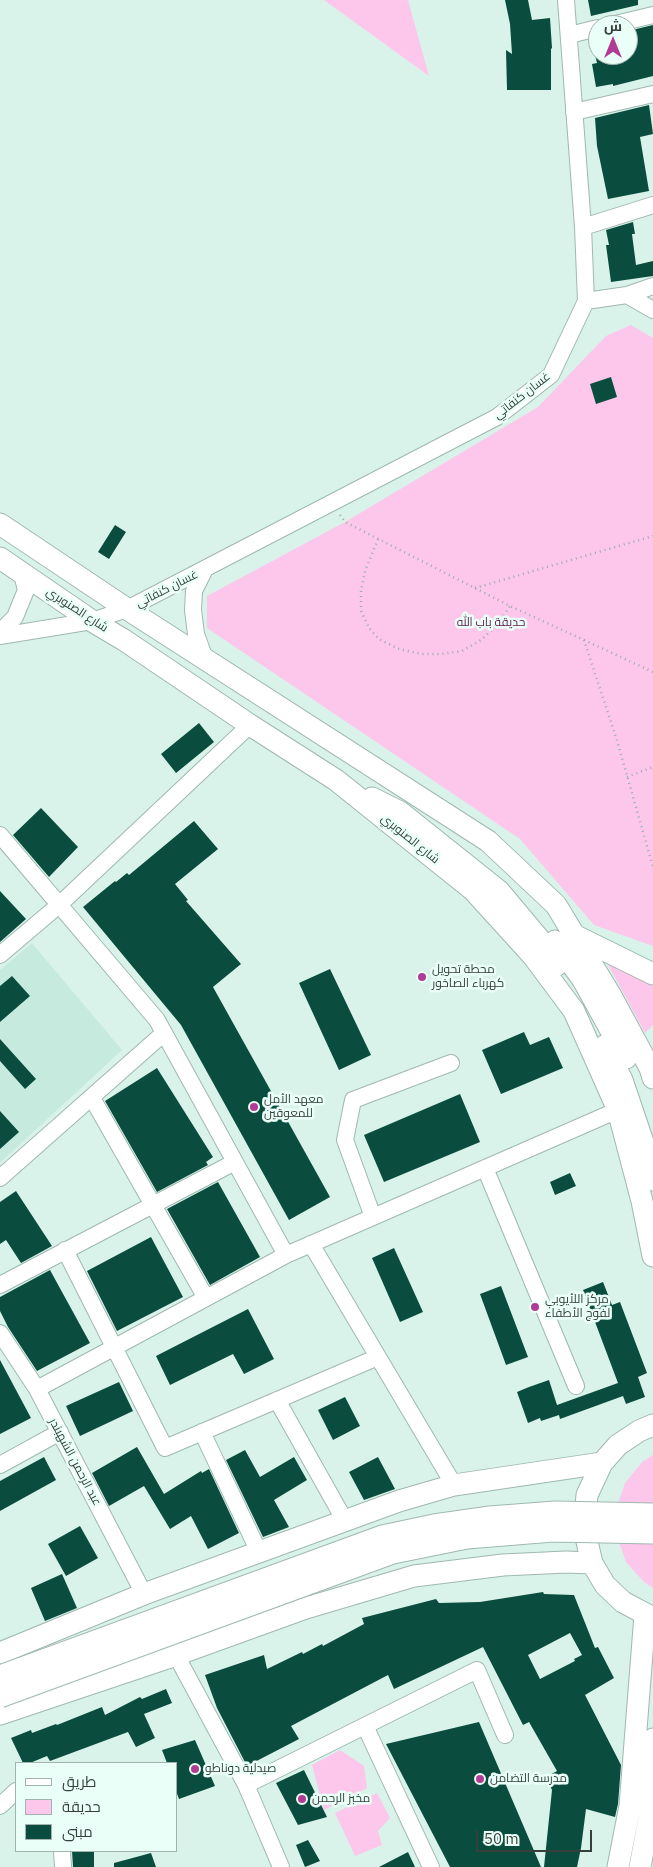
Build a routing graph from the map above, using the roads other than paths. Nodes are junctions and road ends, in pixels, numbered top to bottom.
1 (566, 0) edge
2 (653, 15) edge
3 (638, 19) edge
4 (588, 30) edge
5 (568, 35) junction
6 (653, 94) edge
7 (574, 112) junction
8 (653, 205) edge
9 (583, 227) junction
10 (653, 286) edge
11 (627, 295) junction
12 (586, 301) junction
13 (653, 310) edge
14 (0, 524) edge
15 (0, 558) edge
16 (205, 569) junction
17 (22, 574) junction
18 (127, 609) junction
19 (92, 621) junction
20 (0, 632) edge
21 (0, 636) edge
22 (205, 659) junction
23 (250, 725) junction
24 (355, 754) junction
25 (336, 780) junction
26 (0, 835) edge
27 (59, 905) junction
28 (576, 936) junction
29 (0, 955) edge
30 (653, 974) edge
31 (164, 1033) junction
32 (451, 1063) dead end
33 (652, 1069) edge
34 (92, 1098) junction
35 (618, 1110) junction
36 (653, 1132) edge
37 (235, 1162) junction
38 (486, 1168) junction
39 (0, 1178) edge
40 (653, 1180) edge
41 (152, 1205) junction
42 (373, 1217) junction
43 (311, 1244) junction
44 (65, 1250) junction
45 (286, 1255) junction
46 (653, 1256) edge
47 (0, 1285) edge
48 (206, 1298) junction
49 (1, 1337) edge
50 (114, 1348) junction
51 (378, 1357) junction
52 (576, 1386) dead end
53 (37, 1389) junction
54 (278, 1400) junction
55 (653, 1426) edge
56 (60, 1432) junction
57 (202, 1432) junction
58 (602, 1463) junction
59 (0, 1465) edge
60 (454, 1486) junction
61 (653, 1514) edge
62 (345, 1521) junction
63 (653, 1533) edge
64 (259, 1552) junction
65 (592, 1563) junction
66 (144, 1594) junction
67 (649, 1617) edge
68 (0, 1653) edge
69 (176, 1654) junction
70 (0, 1676) edge
71 (0, 1697) edge
72 (0, 1714) edge
73 (365, 1726) junction
74 (505, 1735) dead end
75 (653, 1739) edge
76 (246, 1784) junction
77 (15, 1792) edge
78 (653, 1797) edge
79 (0, 1806) edge
80 (62, 1852) edge
81 (653, 1856) edge
82 (63, 1867) edge
83 (281, 1867) edge
84 (431, 1867) edge
85 (618, 1867) edge
86 (631, 1867) edge
87 (640, 1867) edge
88 (651, 1867) edge

1 - 5 street, غسان كنفاتي
2 - 3 street
4 - 5 street
5 - 7 street, غسان كنفاتي
6 - 7 street
7 - 9 street, غسان كنفاتي
8 - 9 street
9 - 12 street, غسان كنفاتي
10 - 11 street
11 - 12 street
11 - 13 street
12 - 16 street, غسان كنفاتي
14 - 18 main road
15 - 17 main road, شارع الصنوبري
16 - 18 street, غسان كنفاتي
16 - 22 street
17 - 19 main road, شارع الصنوبري
17 - 20 street
18 - 19 street, غسان كنفاتي
18 - 22 main road
19 - 21 street, غسان كنفاتي
19 - 23 main road, شارع الصنوبري
22 - 24 main road
23 - 25 main road, شارع الصنوبري
23 - 27 street
24 - 28 main road
24 - 36 main road
25 - 35 main road, شارع الصنوبري
25 - 40 main road
26 - 27 street
27 - 29 street
27 - 31 street
28 - 30 main road
28 - 33 main road
31 - 34 street
31 - 37 street
32 - 42 street
34 - 39 street
34 - 41 street
35 - 38 street
35 - 46 main road, شارع الصنوبري
37 - 41 street
37 - 45 street
38 - 42 street
38 - 52 street
41 - 44 street
41 - 48 street
42 - 43 street
43 - 45 street
43 - 51 street
44 - 47 street
44 - 50 street
45 - 48 street
48 - 50 street
49 - 53 street, عبد الرحمن الشهبندر
50 - 53 street
50 - 57 street
51 - 54 street
51 - 60 street
53 - 56 street, عبد الرحمن الشهبندر
54 - 57 street
54 - 62 street
55 - 58 main road
56 - 59 street
56 - 66 street, عبد الرحمن الشهبندر
57 - 64 street
58 - 60 main road
58 - 65 main road
60 - 62 main road
61 - 70 main road, bridge
62 - 64 main road
63 - 71 main road, bridge
64 - 66 main road
65 - 67 main road
65 - 69 main road
66 - 68 main road
67 - 85 main road
69 - 72 main road
69 - 76 street
73 - 74 street
73 - 76 street
73 - 84 street
75 - 86 main road
76 - 83 street
77 - 79 street
78 - 87 main road
80 - 82 street
81 - 88 main road

